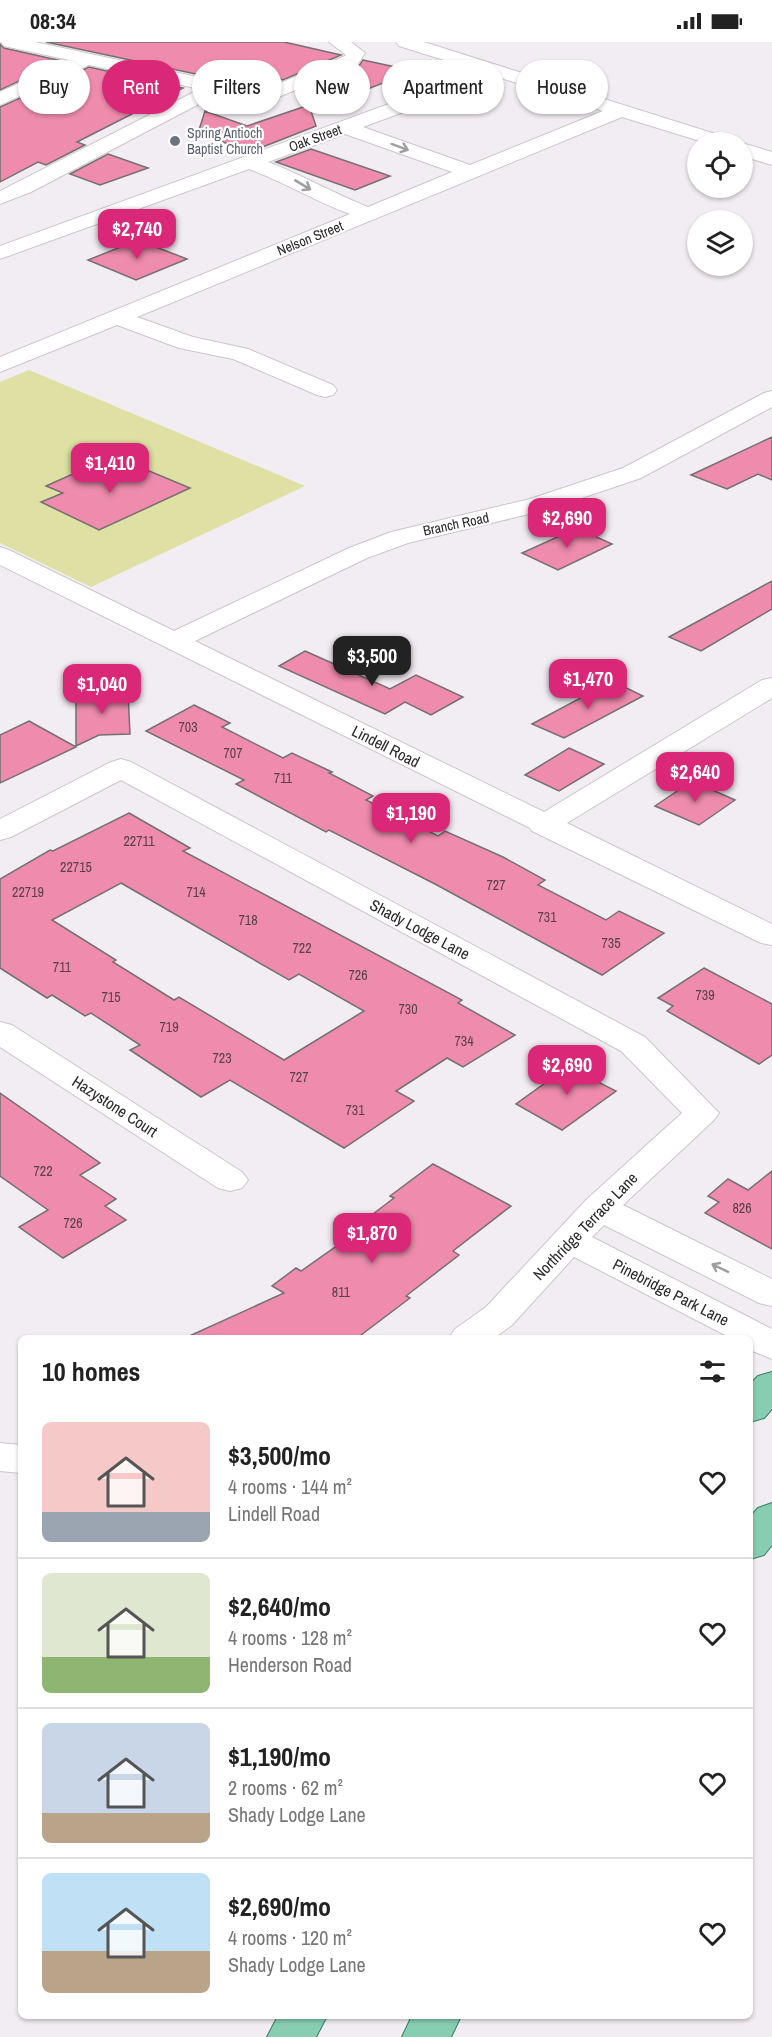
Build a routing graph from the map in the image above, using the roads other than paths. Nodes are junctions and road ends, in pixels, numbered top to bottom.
1 (10, 42) edge
2 (338, 42) edge
3 (405, 42) edge
4 (86, 59) junction
5 (459, 60) edge
6 (504, 75) edge
7 (192, 83) edge
8 (282, 90) edge
9 (0, 99) edge
10 (192, 100) edge
11 (619, 111) junction
12 (382, 113) edge
13 (345, 127) junction
14 (688, 132) edge
15 (753, 153) edge
16 (772, 159) edge
17 (250, 162) junction
18 (470, 172) junction
19 (0, 198) edge
20 (368, 214) junction
21 (0, 253) edge
22 (117, 317) junction
23 (0, 365) edge
24 (325, 390) dead end
25 (772, 398) edge
26 (0, 555) edge
27 (174, 640) junction
28 (772, 686) edge
29 (543, 825) junction
30 (0, 831) edge
31 (772, 936) edge
32 (0, 1032) edge
33 (702, 1113) joint
34 (230, 1180) dead end
35 (599, 1208) junction
36 (569, 1240) junction
37 (772, 1294) edge
38 (472, 1335) edge
39 (772, 1346) edge
40 (772, 1386) edge
41 (753, 1405) edge
42 (0, 1457) edge
43 (18, 1459) edge
44 (772, 1518) edge
45 (753, 1540) edge
46 (301, 2019) edge
47 (435, 2019) edge
48 (291, 2037) edge
49 (426, 2037) edge

1 - 4 street
2 - 8 street
3 - 5 street
4 - 7 street
4 - 9 street
6 - 11 street
10 - 19 street
11 - 14 street
11 - 18 street, Nelson Street
12 - 13 street, Oak Street
13 - 17 street, Oak Street
13 -> 18 street
15 - 16 street
17 -> 20 street
17 - 21 street, Oak Street
18 - 20 street, Nelson Street
20 - 22 street, Nelson Street
22 - 23 street, Nelson Street
22 - 24 street
25 - 27 street, Branch Road
26 - 27 street, Lindell Road
27 - 29 street, Lindell Road
28 - 29 street
29 - 31 street, Lindell Road
30 - 33 street, Shady Lodge Lane
32 - 34 street, Hazystone Court
33 - 35 street, Northridge Terrace Lane
35 - 36 street, Northridge Terrace Lane
37 -> 35 street
36 - 38 street, Northridge Terrace Lane
36 - 39 street, Pinebridge Park Lane
40 - 41 main road
42 - 43 street
44 - 45 main road
46 - 48 main road
47 - 49 main road

